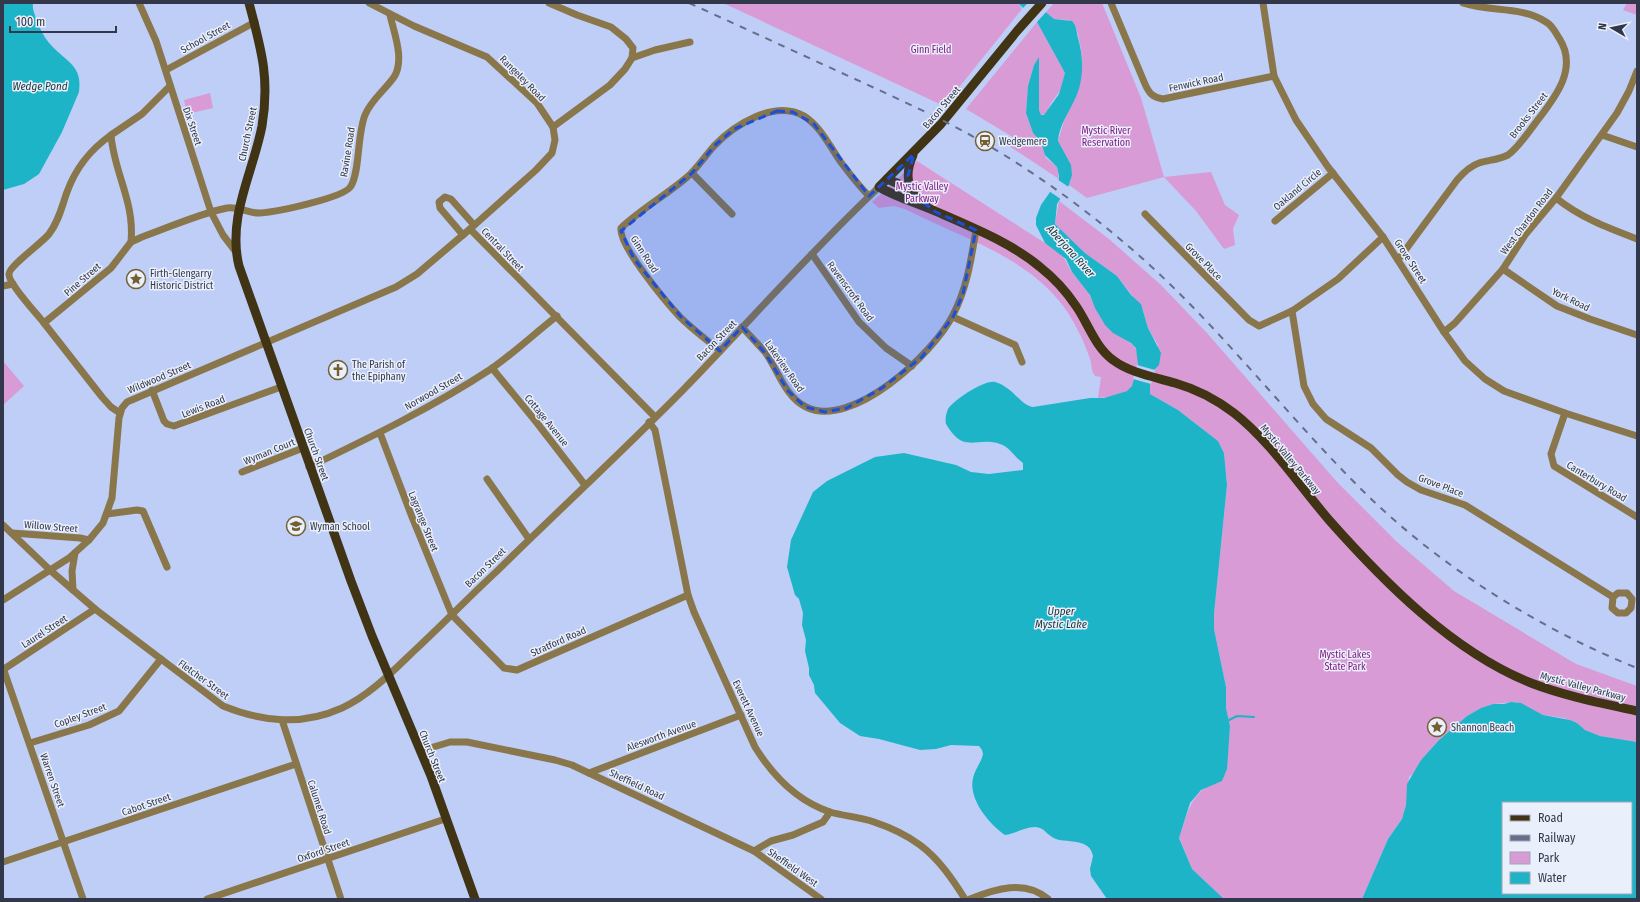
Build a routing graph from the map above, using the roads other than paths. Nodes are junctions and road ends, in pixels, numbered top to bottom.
1 (139, 3) edge
2 (249, 3) edge
3 (369, 3) edge
4 (549, 3) edge
5 (1042, 3) edge
6 (1112, 3) edge
7 (1263, 3) edge
8 (1463, 3) edge
9 (390, 15) junction
10 (255, 22) junction
11 (690, 42) dead end
12 (632, 58) junction
13 (166, 70) junction
14 (1637, 71) edge
15 (1274, 76) junction
16 (170, 86) junction
17 (553, 126) junction
18 (1602, 134) junction
19 (111, 135) junction
20 (1637, 147) edge
21 (914, 154) junction
22 (692, 173) junction
23 (1332, 173) junction
24 (887, 179) junction
25 (879, 187) junction
26 (869, 196) junction
27 (915, 196) junction
28 (1556, 198) junction
29 (239, 208) junction
30 (211, 212) junction
31 (936, 212) junction
32 (732, 214) dead end
33 (1145, 214) dead end
34 (1274, 221) dead end
35 (472, 227) junction
36 (976, 230) junction
37 (463, 235) junction
38 (1383, 237) junction
39 (1637, 239) edge
40 (131, 242) junction
41 (236, 252) junction
42 (812, 254) junction
43 (1398, 260) junction
44 (1503, 269) junction
45 (13, 284) junction
46 (3, 286) edge
47 (1292, 311) junction
48 (557, 316) junction
49 (953, 317) junction
50 (44, 323) junction
51 (742, 327) junction
52 (1444, 332) junction
53 (1637, 335) edge
54 (265, 342) junction
55 (720, 351) junction
56 (1022, 362) dead end
57 (912, 366) junction
58 (492, 368) junction
59 (281, 387) junction
60 (152, 390) junction
61 (120, 412) junction
62 (1565, 413) junction
63 (655, 417) junction
64 (649, 422) junction
65 (380, 433) junction
66 (1637, 436) edge
67 (303, 448) junction
68 (309, 467) junction
69 (242, 472) dead end
70 (487, 479) dead end
71 (585, 485) junction
72 (107, 514) junction
73 (1637, 517) edge
74 (3, 525) edge
75 (12, 533) junction
76 (529, 539) junction
77 (89, 540) junction
78 (75, 553) junction
79 (167, 567) dead end
80 (51, 571) junction
81 (73, 590) junction
82 (688, 596) junction
83 (1613, 597) dead end
84 (3, 600) edge
85 (96, 609) junction
86 (452, 615) junction
87 (161, 659) junction
88 (4, 669) edge
89 (389, 676) junction
90 (1637, 711) edge
91 (741, 716) junction
92 (282, 720) junction
93 (30, 743) junction
94 (420, 751) junction
95 (296, 764) junction
96 (588, 773) junction
97 (830, 812) junction
98 (445, 819) junction
99 (64, 842) junction
100 (754, 851) junction
101 (328, 859) junction
102 (3, 862) edge
103 (83, 899) edge
104 (207, 899) edge
105 (341, 899) edge
106 (475, 899) edge
107 (821, 899) edge
108 (965, 899) edge
109 (970, 899) edge
110 (1048, 899) edge

1 - 13 street, Dix Street
2 - 10 main road, Church Street
3 - 9 street, Rangeley Road
4 - 12 street
5 - 21 main road, Bacon Street
6 - 15 street, Fenwick Road
7 - 15 street, Grove Street
8 - 43 street, Brooks Street
9 - 17 street, Rangeley Road
9 - 29 street, Ravine Road
10 - 13 street, School Street
10 - 29 main road, Church Street
11 - 12 street
12 - 17 street
13 - 16 street, Dix Street
14 - 18 street, West Chardon Road
15 - 23 street, Grove Street
16 - 19 street
16 - 30 street, Dix Street
17 - 35 street
18 - 20 street
18 - 28 street, West Chardon Road
19 - 40 street
19 - 45 street
21 - 24 main road, Bacon Street
21 - 27 main road
22 - 26 street, Ginn Road
22 - 32 street
22 - 55 street, Ginn Road
23 - 34 street, Oakland Circle
23 - 38 street, Grove Street
24 - 25 main road, Bacon Street
24 - 27 main road, Mystic Valley Parkway
25 - 26 street, Bacon Street
25 - 31 main road, Mystic Valley Parkway
26 - 42 street, Bacon Street
27 - 31 main road, Mystic Valley Parkway
28 - 39 street
28 - 44 street, West Chardon Road
29 - 30 street
29 - 41 main road, Church Street
30 - 40 street
30 - 41 street, Dix Street
31 - 36 main road, Mystic Valley Parkway
33 - 47 street, Grove Place
35 - 37 street, Central Street
35 - 37 street
35 - 48 street, Central Street
36 - 49 street, Lakeview Road
36 - 90 main road, Mystic Valley Parkway
37 - 54 street, Central Street
38 - 43 street, Grove Street
38 - 47 street, Grove Place
40 - 50 street, Pine Street
41 - 54 main road, Church Street
42 - 51 street, Bacon Street
42 - 57 street, Ravenscroft Road
43 - 52 street, Grove Street
44 - 52 street, West Chardon Road
44 - 53 street, York Road
45 - 46 street
45 - 50 street
47 - 83 street, Grove Place
48 - 58 street, Norwood Street
48 - 63 street, Central Street
49 - 56 street
49 - 57 street, Lakeview Road
50 - 61 street
51 - 55 street, Bacon Street
51 - 57 street, Lakeview Road
52 - 62 street, Grove Street
54 - 59 main road, Church Street
54 - 60 street, Wildwood Street
55 - 63 street, Bacon Street
58 - 65 street, Norwood Street
58 - 71 street, Cottage Avenue
59 - 60 street, Lewis Road
59 - 67 main road, Church Street
60 - 61 street, Wildwood Street
61 - 72 street
62 - 66 street, Grove Street
62 - 73 street, Canterbury Road
63 - 64 street, Bacon Street
64 - 71 street, Bacon Street
64 - 82 street, Everett Avenue
65 - 68 street, Norwood Street
65 - 86 street, Lagrange Street
67 - 68 main road, Church Street
67 - 69 street, Wyman Court
68 - 89 main road, Church Street
70 - 76 street
71 - 76 street, Bacon Street
72 - 77 street
72 - 79 street
74 - 75 street, Fletcher Street
75 - 77 street, Willow Street
75 - 80 street, Fletcher Street
76 - 86 street, Bacon Street
77 - 78 street
78 - 80 street
78 - 81 street
80 - 81 street, Fletcher Street
80 - 84 street
81 - 85 street, Fletcher Street
82 - 86 street, Stratford Road
82 - 91 street, Everett Avenue
85 - 87 street, Fletcher Street
85 - 88 street, Laurel Street
86 - 89 street, Bacon Street
87 - 92 street, Fletcher Street
87 - 93 street, Copley Street
88 - 93 street, Warren Street
89 - 92 street, Fletcher Street
89 - 94 main road, Church Street
91 - 96 street, Alesworth Avenue
91 - 97 street, Everett Avenue
92 - 95 street, Calumet Road
93 - 99 street, Warren Street
94 - 96 street, Sheffield Road
94 - 98 main road, Church Street
95 - 99 street, Cabot Street
95 - 101 street, Calumet Road
96 - 100 street, Sheffield Road
97 - 100 street
97 - 108 street, Everett Avenue
98 - 101 street, Oxford Street
98 - 106 main road, Church Street
99 - 102 street, Cabot Street
99 - 103 street, Warren Street
100 - 107 street, Sheffield West
101 - 104 street, Oxford Street
101 - 105 street, Calumet Road
109 - 110 street

